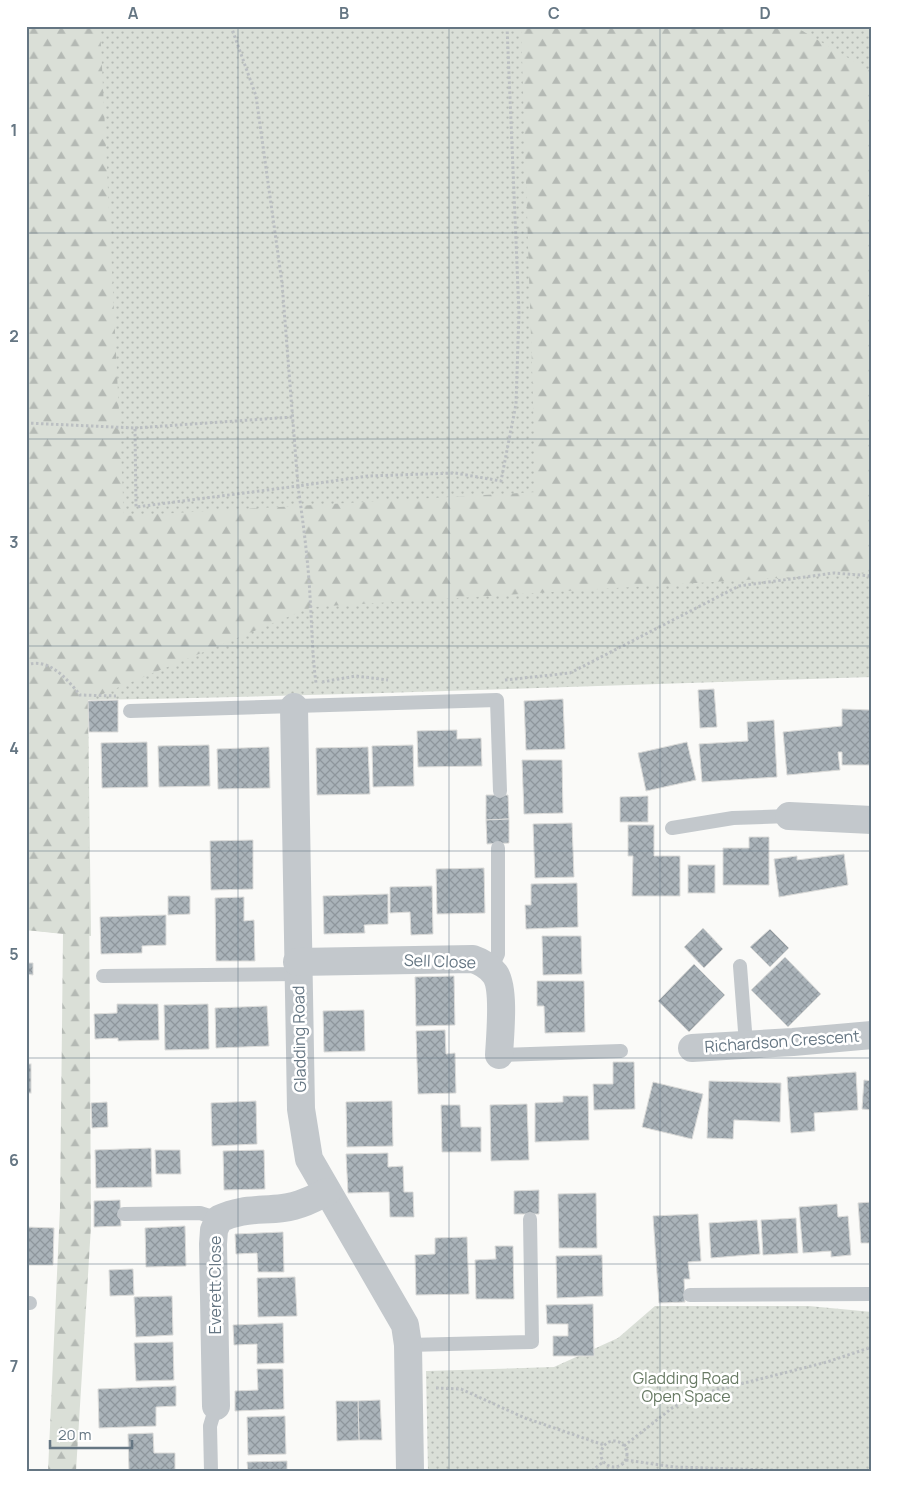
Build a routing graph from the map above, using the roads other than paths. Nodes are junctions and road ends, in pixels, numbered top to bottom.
1 (294, 707) junction
2 (130, 711) dead end
3 (500, 791) dead end
4 (789, 816) joint
5 (872, 820) edge
6 (672, 828) dead end
7 (498, 848) dead end
8 (740, 966) dead end
9 (297, 968) junction
10 (491, 969) junction
11 (103, 976) dead end
12 (872, 1035) edge
13 (746, 1044) junction
14 (692, 1048) dead end
15 (621, 1051) dead end
16 (499, 1055) joint
17 (327, 1192) junction
18 (124, 1214) dead end
19 (219, 1219) junction
20 (530, 1219) dead end
21 (872, 1294) edge
22 (690, 1295) dead end
23 (408, 1344) junction
24 (216, 1406) joint
25 (211, 1471) edge
26 (410, 1471) edge

1 - 2 lane
1 - 3 lane
1 - 9 street, Gladding Road
4 - 5 street
4 - 6 lane
7 - 10 lane
8 - 13 lane
9 - 10 street, Sell Close
9 - 11 lane
9 - 17 street, Gladding Road
10 - 16 street, Sell Close
12 - 13 street, Richardson Crescent
13 - 14 street, Richardson Crescent
15 - 16 lane
17 - 19 street, Everett Close
17 - 23 street, Gladding Road
18 - 19 lane
19 - 24 street, Everett Close
20 - 23 lane
21 - 22 lane
23 - 26 street, Gladding Road
24 - 25 lane

